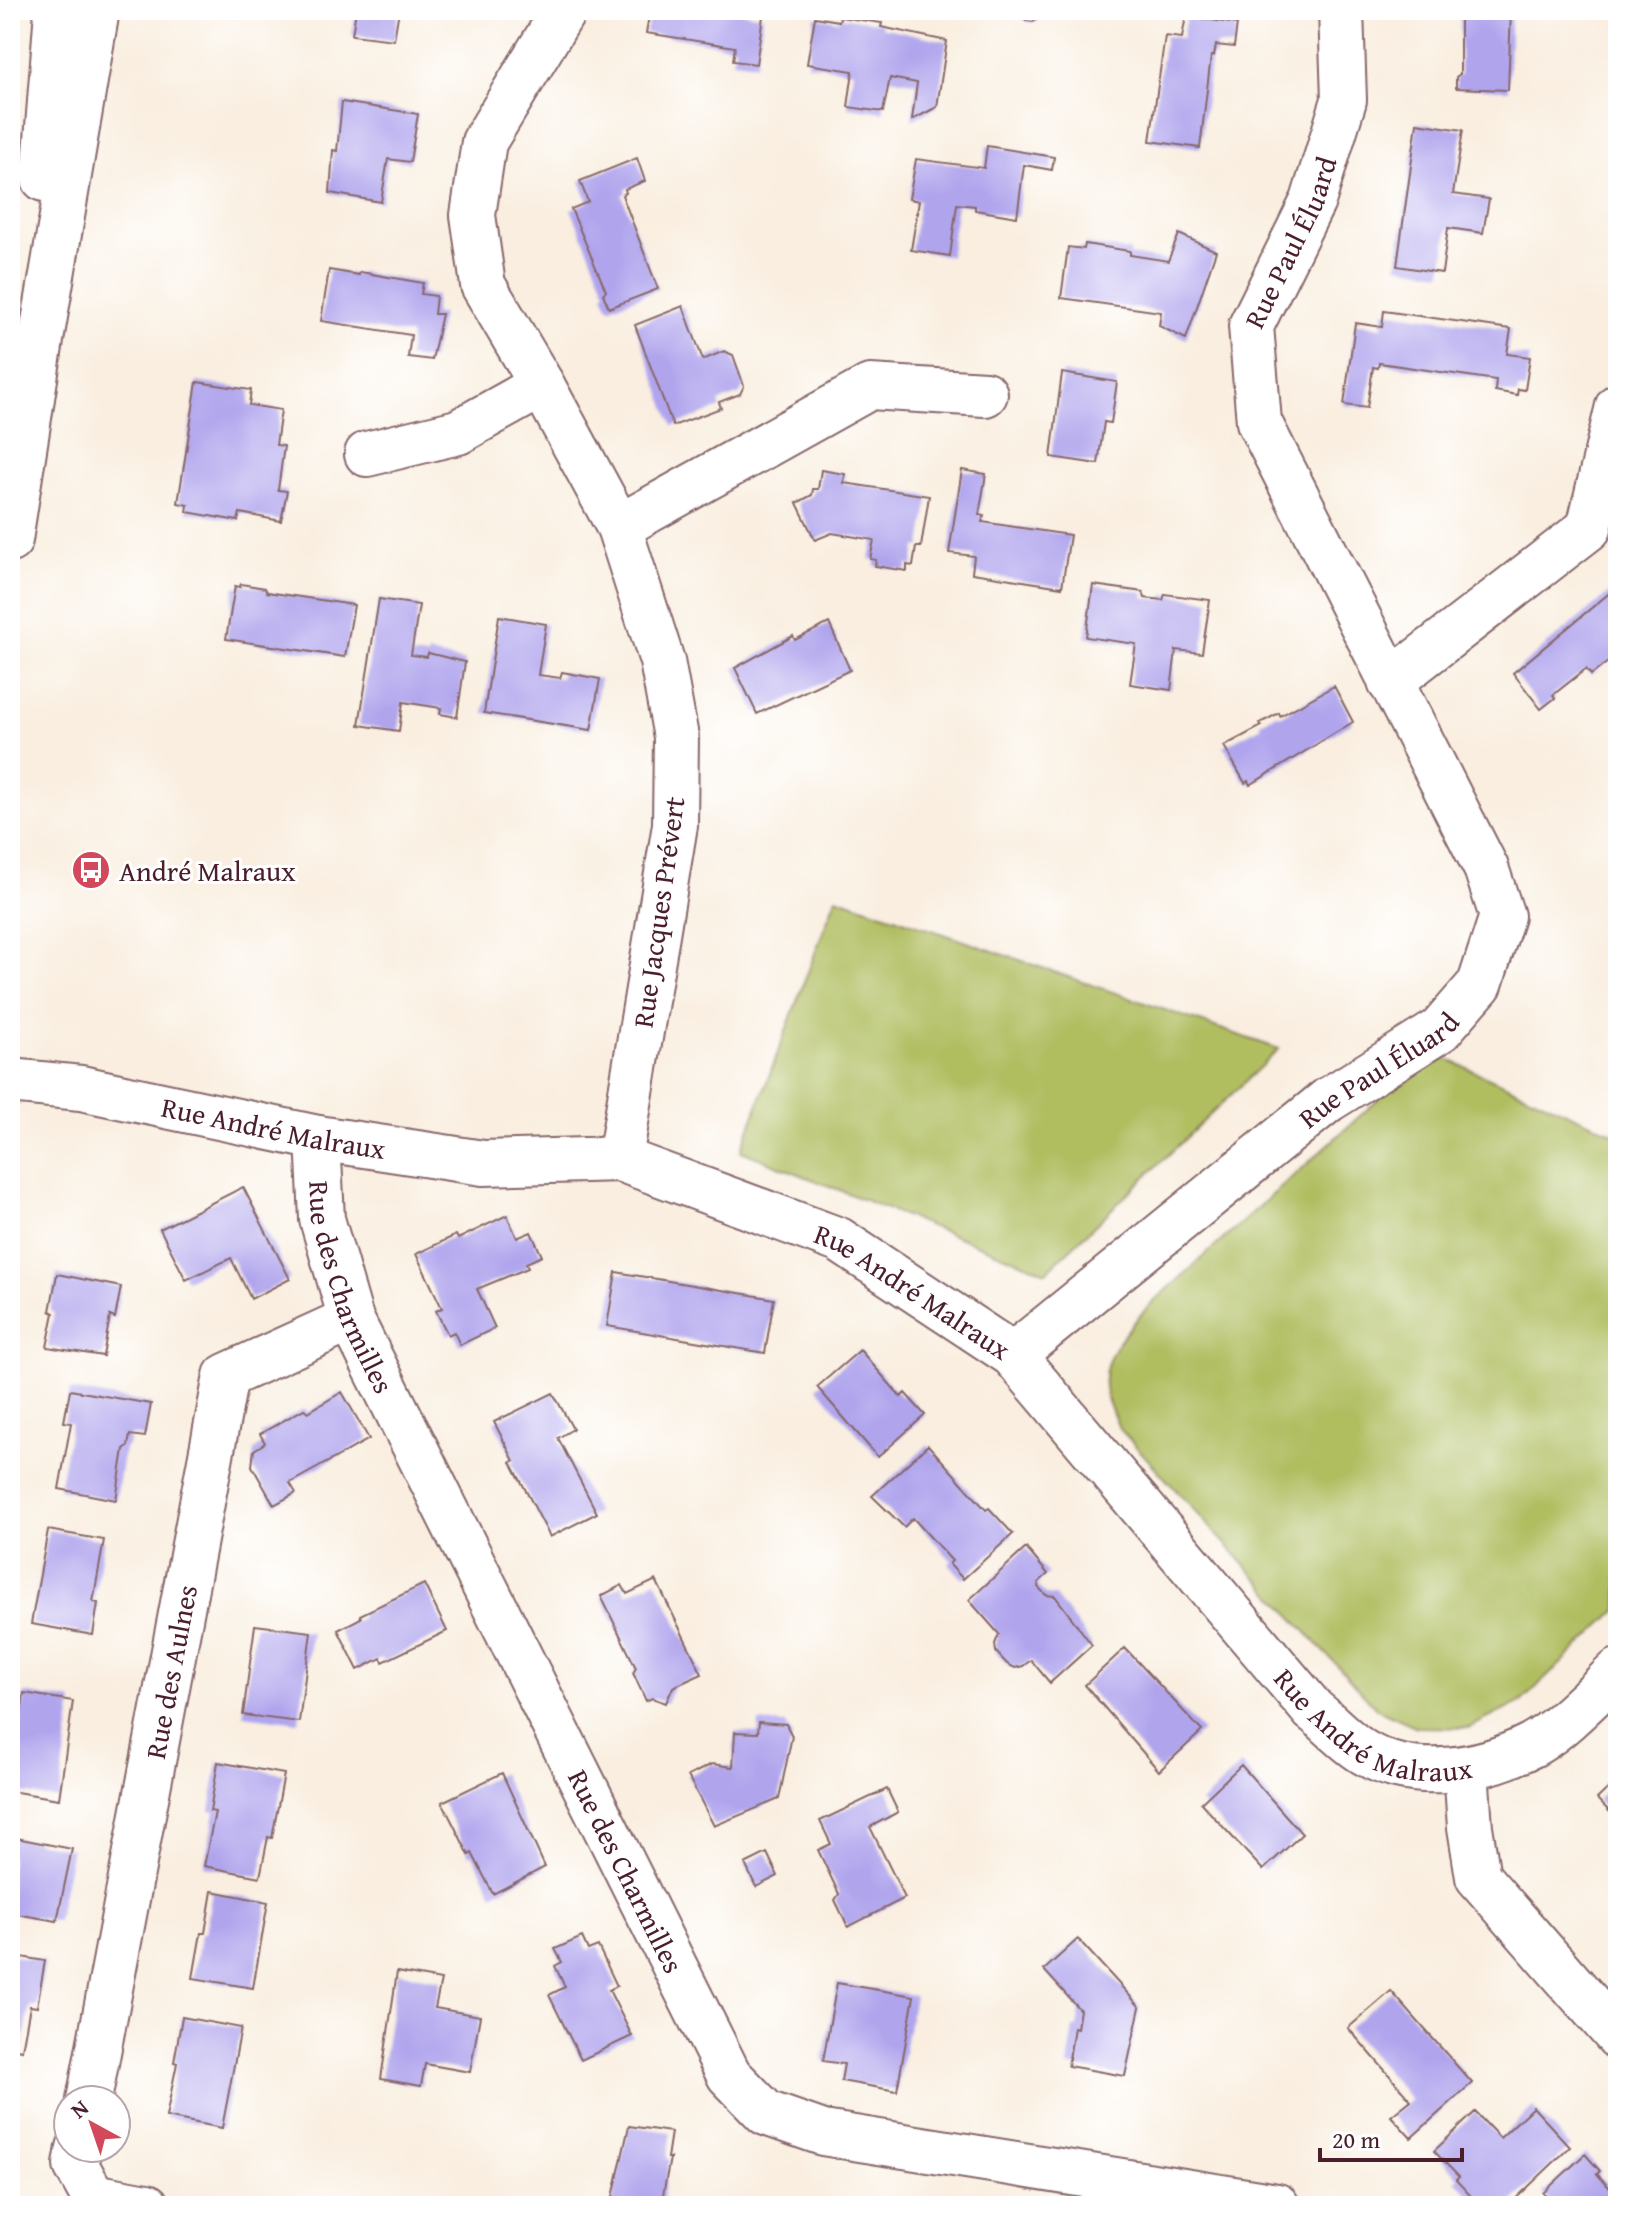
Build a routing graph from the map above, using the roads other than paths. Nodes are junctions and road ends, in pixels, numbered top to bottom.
1 (57, 10) edge
2 (97, 10) edge
3 (564, 10) edge
4 (1341, 10) edge
5 (41, 340) junction
6 (542, 385) junction
7 (985, 394) dead end
8 (1618, 406) edge
9 (367, 454) dead end
10 (619, 527) junction
11 (10, 540) edge
12 (1390, 682) junction
13 (10, 1081) edge
14 (318, 1138) junction
15 (620, 1159) junction
16 (351, 1319) junction
17 (1013, 1355) junction
18 (1618, 1671) edge
19 (1466, 1769) junction
20 (1618, 2037) edge
21 (92, 2084) edge
22 (76, 2164) edge
23 (147, 2206) edge
24 (1277, 2206) edge

1 - 5 street
2 - 5 street
3 - 6 street, Rue Jacques Prévert
4 - 12 street, Rue Paul Éluard
5 - 11 street
6 - 9 street
6 - 10 street, Rue Jacques Prévert
7 - 10 street
8 - 12 street
10 - 15 street, Rue Jacques Prévert
12 - 17 street, Rue Paul Éluard
13 - 14 street, Rue André Malraux
14 - 15 street, Rue André Malraux
14 - 16 street, Rue des Charmilles
15 - 17 street, Rue André Malraux
16 - 21 street, Rue des Aulnes
16 - 24 street, Rue des Charmilles
17 - 19 street, Rue André Malraux
18 - 19 street, Rue André Malraux
19 - 20 street
22 - 23 street

